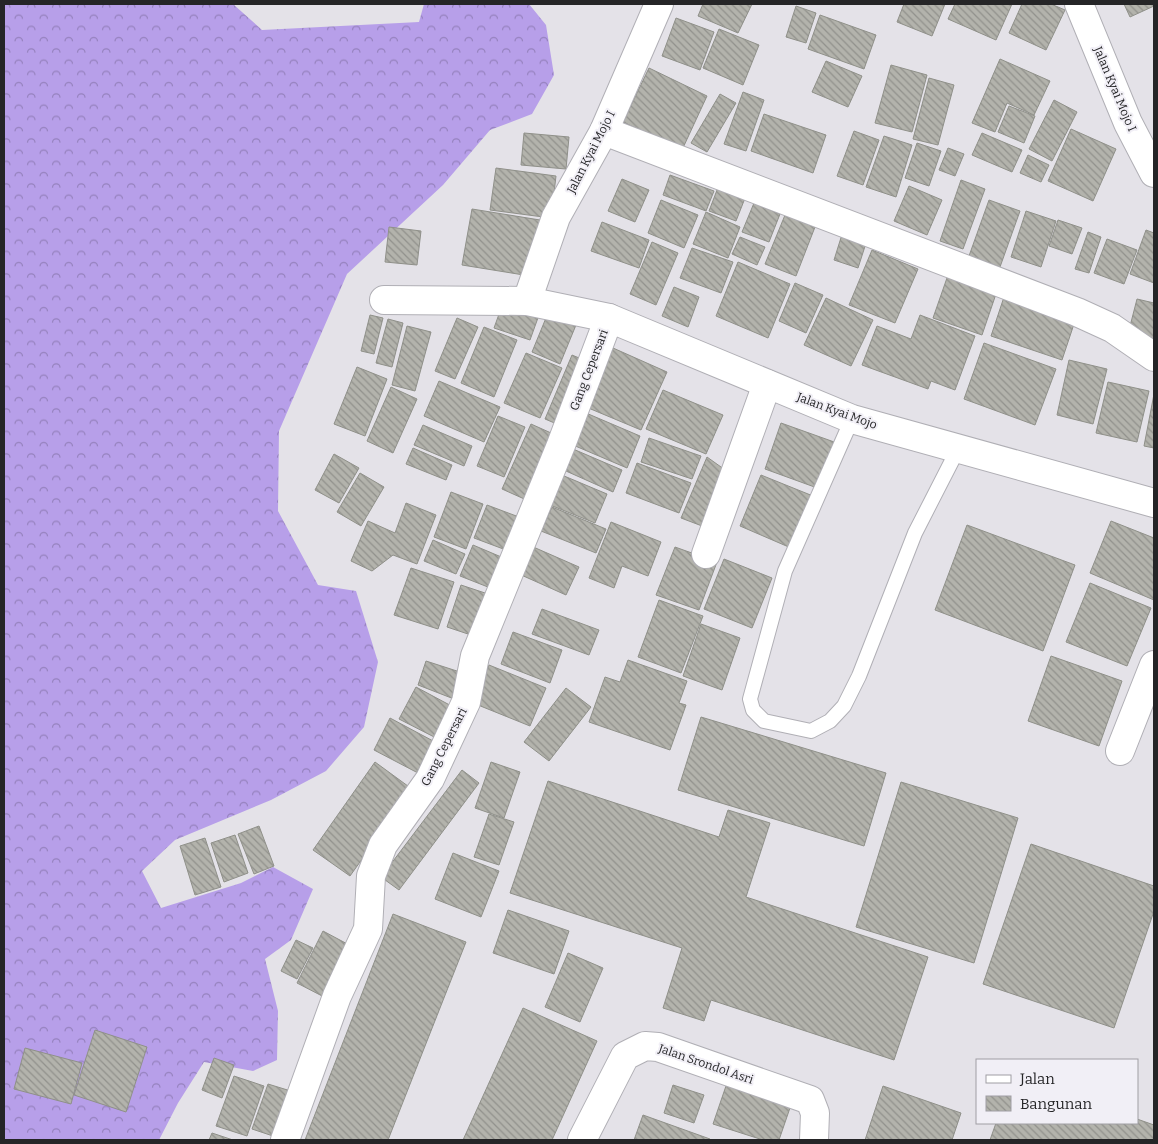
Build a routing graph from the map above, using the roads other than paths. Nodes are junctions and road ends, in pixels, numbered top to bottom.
1 (659, 4) edge
2 (1079, 4) edge
3 (604, 130) junction
4 (1154, 173) edge
5 (384, 300) dead end
6 (527, 301) junction
7 (609, 318) junction
8 (1154, 357) edge
9 (767, 384) junction
10 (852, 419) junction
11 (958, 449) junction
12 (1154, 503) edge
13 (706, 554) dead end
14 (1154, 665) edge
15 (1120, 751) dead end
16 (285, 1140) edge
17 (582, 1140) edge
18 (814, 1140) edge

1 - 3 street, Jalan Kyai Mojo I
2 - 4 street, Jalan Kyai Mojo I
3 - 6 street, Jalan Kyai Mojo I
3 - 8 street
5 - 6 street, Jalan Kyai Mojo
6 - 7 street, Jalan Kyai Mojo
7 - 9 street, Jalan Kyai Mojo
7 - 16 street, Gang Cepersari
9 - 10 street, Jalan Kyai Mojo
9 - 13 street
10 - 11 street, Jalan Kyai Mojo
10 - 11 lane
11 - 12 street, Jalan Kyai Mojo
14 - 15 street
17 - 18 street, Jalan Srondol Asri

